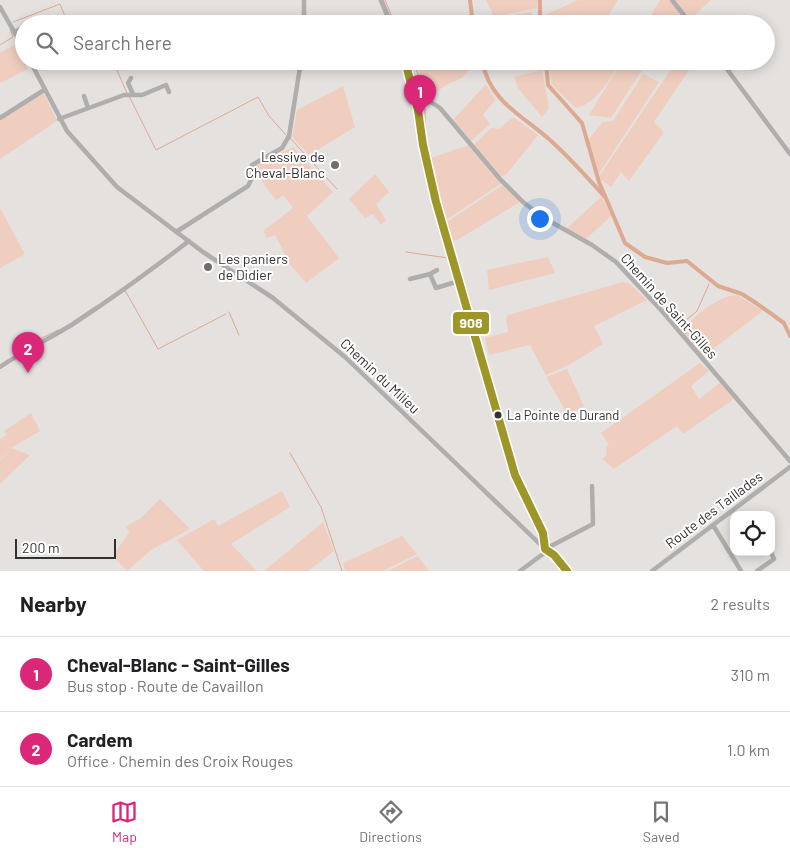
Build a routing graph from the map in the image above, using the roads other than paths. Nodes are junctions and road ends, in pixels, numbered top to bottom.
1 (304, 0) edge
2 (381, 0) edge
3 (672, 0) edge
4 (0, 7) edge
5 (304, 15) edge
6 (387, 15) edge
7 (684, 15) edge
8 (15, 32) edge
9 (34, 70) edge
10 (300, 70) edge
11 (407, 70) edge
12 (407, 70) edge
13 (729, 70) edge
14 (131, 78) dead end
15 (44, 90) junction
16 (169, 92) dead end
17 (133, 94) junction
18 (84, 96) dead end
19 (415, 102) junction
20 (88, 108) junction
21 (0, 118) edge
22 (59, 118) junction
23 (790, 154) edge
24 (176, 232) junction
25 (189, 241) junction
26 (437, 270) dead end
27 (430, 274) junction
28 (410, 279) dead end
29 (459, 282) junction
30 (0, 367) edge
31 (790, 461) edge
32 (790, 467) edge
33 (592, 486) dead end
34 (713, 524) junction
35 (546, 547) junction
36 (773, 556) edge
37 (520, 571) edge
38 (566, 571) edge
39 (652, 571) edge
40 (741, 571) edge
41 (757, 571) edge

1 - 5 street
2 - 6 main road
3 - 7 street
4 - 8 street
9 - 15 street, Chemin du Milieu
10 - 24 street
11 - 19 main road
12 - 19 main road
13 - 23 street
14 - 17 street
15 - 21 street
15 - 22 street, Chemin du Milieu
16 - 17 street
17 - 20 street
18 - 20 street
19 - 29 main road
19 - 31 street, Chemin de Saint-Gilles
20 - 22 street
22 - 24 street, Chemin du Milieu
24 - 25 street, Chemin du Milieu
25 - 30 street
25 - 35 street, Chemin du Milieu
26 - 27 street
27 - 28 street
27 - 29 street
29 - 35 main road
32 - 34 street, Route des Taillades
33 - 35 street
34 - 39 street, Route des Taillades
34 - 40 street
35 - 37 street
35 - 38 main road
36 - 41 street

